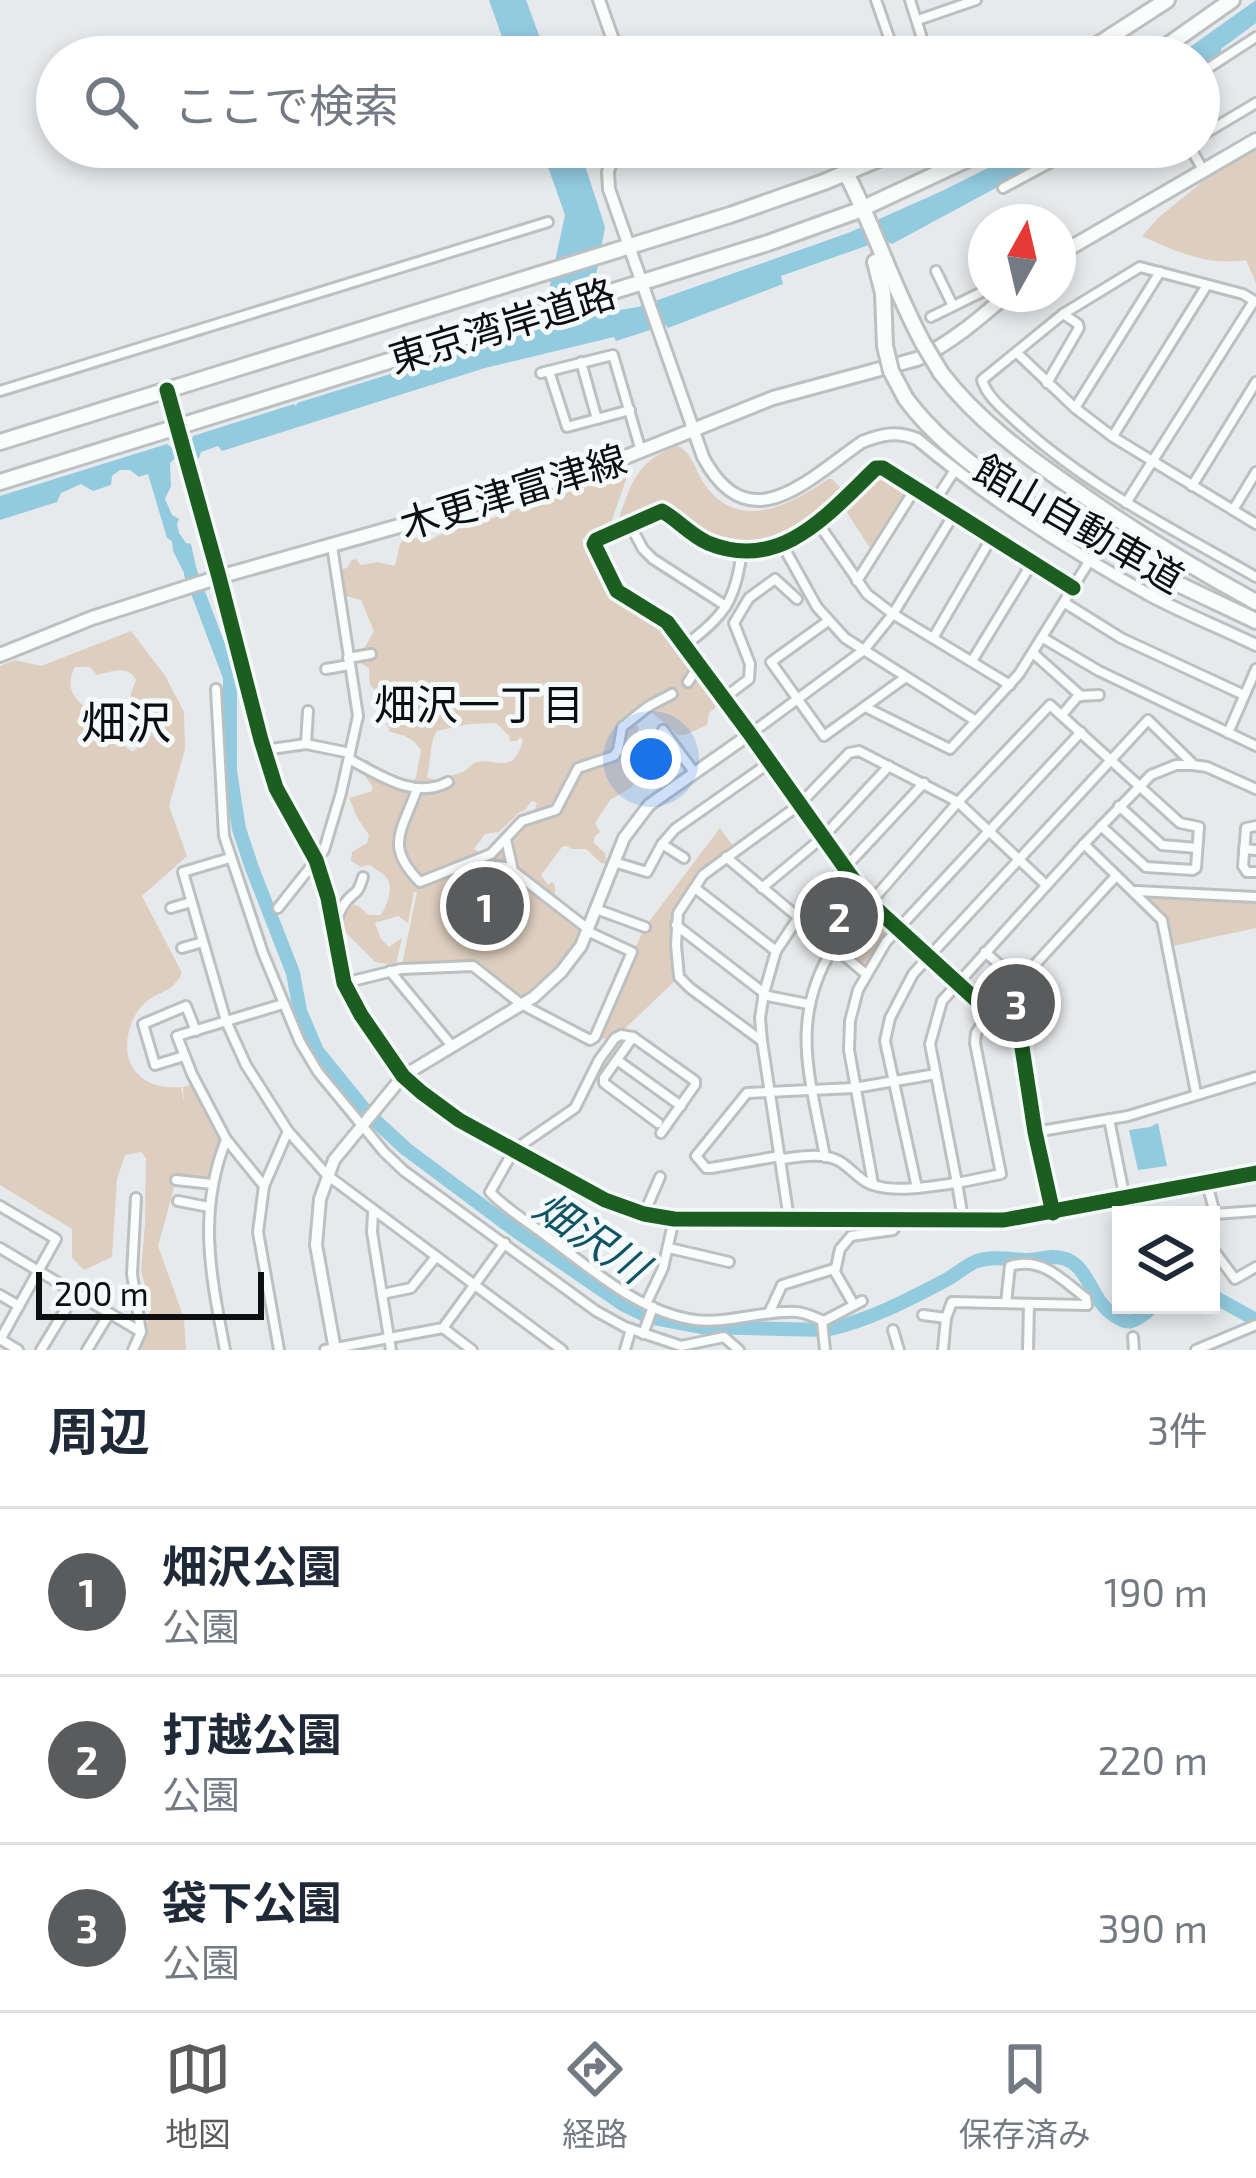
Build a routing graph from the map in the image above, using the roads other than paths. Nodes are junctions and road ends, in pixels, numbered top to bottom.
1 (598, 0) edge
2 (876, 0) edge
3 (910, 0) edge
4 (976, 0) edge
5 (1167, 0) edge
6 (1232, 0) edge
7 (917, 20) junction
8 (921, 34) dead end
9 (611, 36) edge
10 (888, 36) edge
11 (1111, 36) edge
12 (1181, 36) edge
13 (1256, 38) edge
14 (1220, 61) edge
15 (1256, 103) edge
16 (1220, 124) edge
17 (1256, 140) edge
18 (1220, 161) edge
19 (609, 168) edge
20 (858, 168) edge
21 (954, 168) edge
22 (1041, 168) edge
23 (1201, 168) edge
24 (1208, 168) edge
25 (1203, 171) junction
26 (846, 173) junction
27 (1004, 188) dead end
28 (863, 216) junction
29 (548, 222) dead end
30 (628, 245) junction
31 (1076, 245) edge
32 (876, 252) junction
33 (936, 272) dead end
34 (1160, 272) junction
35 (641, 283) junction
36 (1207, 285) junction
37 (968, 299) edge
38 (1255, 302) edge
39 (953, 306) junction
40 (986, 312) edge
41 (984, 314) joint
42 (1064, 314) junction
43 (931, 317) dead end
44 (1017, 353) junction
45 (581, 362) junction
46 (1047, 382) junction
47 (1256, 382) edge
48 (167, 390) junction
49 (0, 391) edge
50 (1075, 408) junction
51 (630, 410) junction
52 (597, 419) junction
53 (178, 430) junction
54 (693, 431) junction
55 (1113, 436) junction
56 (0, 442) edge
57 (641, 452) junction
58 (1153, 462) junction
59 (955, 470) junction
60 (1256, 472) edge
61 (0, 482) edge
62 (1192, 486) junction
63 (915, 489) junction
64 (935, 501) junction
65 (1126, 503) junction
66 (1233, 510) junction
67 (954, 514) junction
68 (818, 523) junction
69 (1256, 524) edge
70 (630, 525) junction
71 (992, 537) junction
72 (332, 546) junction
73 (783, 546) junction
74 (742, 550) junction
75 (1090, 560) junction
76 (1032, 562) junction
77 (219, 577) junction
78 (1256, 577) edge
79 (856, 581) junction
80 (1073, 588) junction
81 (796, 598) dead end
82 (1256, 602) edge
83 (1065, 603) junction
84 (726, 606) junction
85 (893, 614) junction
86 (828, 621) junction
87 (1256, 621) edge
88 (933, 638) junction
89 (1043, 638) junction
90 (1256, 645) edge
91 (684, 646) junction
92 (864, 650) junction
93 (1033, 653) junction
94 (371, 654) dead end
95 (0, 655) edge
96 (972, 661) junction
97 (349, 662) junction
98 (699, 665) junction
99 (326, 668) dead end
100 (1256, 669) edge
101 (906, 676) junction
102 (688, 682) dead end
103 (1010, 685) junction
104 (215, 688) dead end
105 (672, 694) dead end
106 (1099, 695) dead end
107 (1244, 695) junction
108 (1081, 696) junction
109 (724, 698) junction
110 (797, 699) junction
111 (866, 707) junction
112 (308, 711) dead end
113 (1062, 715) junction
114 (976, 721) junction
115 (663, 730) dead end
116 (1081, 732) junction
117 (1228, 733) junction
118 (750, 734) junction
119 (305, 744) junction
120 (1256, 746) edge
121 (264, 750) junction
122 (350, 756) junction
123 (1110, 759) junction
124 (770, 763) junction
125 (1193, 765) junction
126 (889, 766) junction
127 (694, 772) junction
128 (448, 782) dead end
129 (924, 783) junction
130 (1139, 785) junction
131 (1255, 786) edge
132 (417, 789) junction
133 (958, 802) junction
134 (799, 805) junction
135 (1120, 806) junction
136 (1101, 826) junction
137 (1256, 826) edge
138 (988, 832) junction
139 (506, 837) junction
140 (823, 837) junction
141 (662, 844) junction
142 (1084, 844) junction
143 (1197, 848) junction
144 (1244, 849) junction
145 (1256, 850) edge
146 (726, 857) junction
147 (230, 858) junction
148 (684, 858) dead end
149 (316, 860) junction
150 (1019, 860) junction
151 (614, 862) junction
152 (511, 868) junction
153 (845, 869) junction
154 (1256, 872) edge
155 (1116, 876) junction
156 (482, 877) dead end
157 (363, 878) dead end
158 (1046, 885) junction
159 (694, 888) junction
160 (762, 888) junction
161 (1134, 891) junction
162 (1256, 896) edge
163 (191, 902) junction
164 (870, 903) junction
165 (171, 908) dead end
166 (278, 908) dead end
167 (596, 909) junction
168 (798, 918) junction
169 (333, 923) junction
170 (676, 925) junction
171 (645, 927) dead end
172 (587, 930) junction
173 (899, 930) junction
174 (203, 942) junction
175 (832, 947) junction
176 (182, 948) dead end
177 (776, 951) junction
178 (985, 952) junction
179 (929, 957) junction
180 (390, 971) junction
181 (866, 974) junction
182 (344, 983) junction
183 (957, 984) junction
184 (764, 994) junction
185 (283, 1004) junction
186 (521, 1004) junction
187 (808, 1004) junction
188 (990, 1012) junction
189 (226, 1021) junction
190 (196, 1030) junction
191 (633, 1037) junction
192 (762, 1041) junction
193 (452, 1046) junction
194 (184, 1056) junction
195 (617, 1060) junction
196 (936, 1074) junction
197 (403, 1076) junction
198 (1256, 1076) edge
199 (893, 1081) junction
200 (854, 1088) junction
201 (813, 1089) junction
202 (770, 1090) junction
203 (1196, 1093) junction
204 (681, 1106) junction
205 (1109, 1119) junction
206 (362, 1125) junction
207 (288, 1131) junction
208 (1035, 1132) junction
209 (226, 1138) junction
210 (514, 1150) junction
211 (825, 1157) junction
212 (781, 1158) junction
213 (1256, 1174) edge
214 (327, 1175) junction
215 (660, 1177) dead end
216 (176, 1180) dead end
217 (957, 1183) junction
218 (1207, 1183) junction
219 (212, 1184) junction
220 (873, 1185) junction
221 (264, 1186) junction
222 (917, 1188) junction
223 (136, 1198) dead end
224 (1125, 1199) junction
225 (178, 1202) dead end
226 (0, 1206) edge
227 (209, 1207) junction
228 (1256, 1211) edge
229 (373, 1212) junction
230 (1053, 1213) junction
231 (644, 1214) junction
232 (674, 1219) junction
233 (900, 1219) junction
234 (963, 1219) junction
235 (790, 1220) junction
236 (505, 1243) junction
237 (0, 1248) edge
238 (669, 1248) junction
239 (435, 1258) junction
240 (1220, 1259) edge
241 (729, 1262) dead end
242 (1256, 1267) edge
243 (834, 1269) junction
244 (39, 1272) junction
245 (473, 1286) junction
246 (75, 1294) junction
247 (382, 1294) junction
248 (0, 1295) edge
249 (1006, 1303) junction
250 (1029, 1304) junction
251 (650, 1305) junction
252 (19, 1306) junction
253 (769, 1313) junction
254 (109, 1314) junction
255 (923, 1315) dead end
256 (946, 1318) junction
257 (822, 1321) junction
258 (1256, 1325) edge
259 (443, 1328) junction
260 (631, 1329) junction
261 (893, 1330) dead end
262 (142, 1332) junction
263 (644, 1334) junction
264 (1133, 1336) dead end
265 (388, 1338) junction
266 (0, 1340) edge
267 (335, 1349) edge
268 (18, 1350) edge
269 (41, 1350) edge
270 (87, 1350) edge
271 (133, 1350) edge
272 (225, 1350) edge
273 (279, 1350) edge
274 (325, 1350) edge
275 (391, 1350) edge
276 (472, 1350) edge
277 (562, 1350) edge
278 (625, 1350) edge
279 (739, 1350) edge
280 (825, 1350) edge
281 (899, 1350) edge
282 (943, 1350) edge
283 (1028, 1350) edge
284 (1135, 1350) edge
285 (1196, 1350) edge

1 - 9 street
2 - 10 street
3 - 7 street
4 - 7 street
5 - 11 highway
6 - 12 highway
7 - 8 street
13 - 14 street
15 - 16 street
17 - 18 main road
19 - 30 street
20 - 26 highway, 東京湾岸道路
21 - 28 highway, 東京湾岸道路
22 - 27 street
23 - 25 street
24 - 25 main road
25 - 31 main road
26 - 28 highway
26 - 30 highway, 東京湾岸道路
28 - 32 highway
28 - 35 highway, 東京湾岸道路
29 - 49 street
30 - 35 street
30 - 48 highway, 東京湾岸道路
32 - 82 highway, 館山自動車道, bridge
32 - 87 highway, 館山自動車道, bridge
33 - 39 street
34 - 36 street
34 - 42 street
34 - 50 street
35 - 53 highway, 東京湾岸道路
35 - 54 street
36 - 38 street
36 - 55 street
37 - 39 street
38 - 58 street
39 - 43 street
40 - 41 main road, 木更津富津線
41 - 54 main road, 木更津富津線
42 - 44 street
42 - 46 street
44 - 46 street
44 - 65 street
45 - 51 street
45 - 52 street
45 - 52 street
46 - 50 street
47 - 62 street
48 - 53 street
48 - 56 highway, 東京湾岸道路
50 - 55 street
51 - 52 street
51 - 57 street
53 - 61 highway, 東京湾岸道路
53 - 77 street
54 - 57 main road, 木更津富津線
54 - 59 street
55 - 58 street
57 - 72 main road, 木更津富津線
58 - 62 street
58 - 65 street
59 - 64 street
59 - 75 street
60 - 66 street
62 - 66 street
63 - 64 street
63 - 68 street
63 - 79 street
64 - 67 street
65 - 78 street
66 - 69 street
67 - 71 street
67 - 85 street
68 - 73 street
68 - 79 street
70 - 74 street
70 - 84 street
70 - 91 street
71 - 76 street
71 - 88 street
72 - 77 main road, 木更津富津線
72 - 97 street
73 - 74 street
73 - 86 street
74 - 84 street
75 - 80 street
75 - 90 street
76 - 80 street
76 - 96 street
77 - 95 main road, 木更津富津線
77 - 121 street
79 - 85 street
80 - 83 street
81 - 109 street
83 - 89 street
83 - 107 street
84 - 91 street
85 - 88 street
85 - 92 street
86 - 92 street
86 - 110 street
88 - 96 street
89 - 93 street
89 - 117 street
91 - 98 street
92 - 101 street
92 - 110 street
93 - 103 street
93 - 108 street
94 - 97 street
96 - 103 street
97 - 99 street
97 - 122 street
98 - 102 street
98 - 109 street
100 - 107 street
101 - 111 street
101 - 114 street
103 - 114 street
104 - 147 street
105 - 139 street
106 - 108 street
107 - 117 street
108 - 113 street
109 - 118 street
110 - 111 street
110 - 118 street
111 - 114 street
112 - 119 street
113 - 116 street
113 - 133 street
115 - 127 street
116 - 123 street
116 - 138 street
117 - 120 street
118 - 124 street
118 - 127 street
119 - 121 street
119 - 122 street
121 - 149 street
122 - 132 street
122 - 149 street
123 - 125 street
123 - 130 street
123 - 150 street
124 - 134 street
124 - 141 street
125 - 130 street
125 - 131 street
126 - 129 street
126 - 134 street
126 - 140 street
127 - 151 street
128 - 132 street
129 - 133 street
129 - 153 street
130 - 135 street
130 - 143 street
132 - 139 street
133 - 138 street
133 - 164 street
134 - 140 street
134 - 146 street
135 - 136 street
135 - 143 street
136 - 142 street
136 - 143 street
137 - 144 street
138 - 150 street
138 - 173 street
139 - 152 street
140 - 153 street
140 - 160 street
141 - 148 street
141 - 151 street
142 - 155 street
142 - 158 street
144 - 145 street
144 - 154 street
146 - 159 street
146 - 160 street
147 - 163 street
147 - 185 street
149 - 166 street
149 - 169 street
150 - 158 street
150 - 179 street
151 - 167 street
152 - 156 street
152 - 172 street
153 - 164 street
153 - 168 street
155 - 161 street
155 - 178 street
157 - 169 street
158 - 178 street
159 - 170 street
159 - 177 street
160 - 168 street
161 - 162 street
161 - 203 street
163 - 165 street
163 - 174 street
164 - 173 street
167 - 171 street
167 - 172 street
168 - 175 street
168 - 177 street
169 - 182 street
170 - 184 street
170 - 192 street
172 - 186 street
172 - 186 street
173 - 179 street
173 - 181 street
174 - 176 street
174 - 189 street
175 - 181 street
175 - 187 street
177 - 184 street
178 - 183 street
179 - 183 street
179 - 199 street
180 - 182 street
180 - 186 street
180 - 193 street
181 - 200 street
182 - 197 street
183 - 188 street
183 - 196 street
184 - 187 street
184 - 192 street
185 - 189 street
185 - 206 street
186 - 193 street
187 - 201 street
188 - 208 street
188 - 217 street
189 - 190 street
189 - 207 street
190 - 194 street
190 - 194 street
191 - 195 street
191 - 204 street
191 - 210 street
192 - 202 street
193 - 197 street
194 - 209 street
195 - 204 street
195 - 204 street
196 - 199 street
196 - 217 street
197 - 206 street
197 - 210 street
198 - 203 street
199 - 200 street
199 - 222 street
200 - 201 street
200 - 220 street
201 - 202 street
201 - 211 street
202 - 212 street
202 - 212 street
203 - 205 street
205 - 208 street
205 - 224 street
206 - 214 street
206 - 236 street
207 - 214 street
207 - 221 street
208 - 230 street
209 - 219 street
209 - 221 street
210 - 231 street
210 - 251 street
211 - 212 street
211 - 220 street
212 - 235 street
213 - 218 street
214 - 229 street
214 - 267 street
215 - 231 street
216 - 219 street
217 - 222 street
217 - 234 street
218 - 224 street
218 - 228 street
219 - 227 street
220 - 222 street
221 - 273 street
223 - 262 street
224 - 230 street
225 - 227 street
226 - 244 street
227 - 272 street
229 - 239 street
229 - 247 street
230 - 234 street
231 - 232 street
232 - 235 street
232 - 238 street
233 - 234 street
233 - 235 street
233 - 243 street
236 - 245 street
236 - 260 street
237 - 244 street
238 - 241 street
238 - 251 street
239 - 245 street
239 - 247 street
240 - 242 street
243 - 253 street
243 - 257 street
244 - 246 street
244 - 252 street
245 - 259 street
245 - 277 street
246 - 254 street
246 - 269 street
247 - 265 street
248 - 252 street
249 - 250 street
249 - 250 street
249 - 256 street
250 - 283 street
251 - 253 street
251 - 263 street
252 - 266 street
253 - 257 street
254 - 262 street
254 - 270 street
255 - 256 street
256 - 282 street
257 - 280 street
258 - 285 street
259 - 265 street
259 - 276 street
260 - 263 street
260 - 278 street
261 - 281 street
262 - 271 street
263 - 279 street
264 - 284 street
265 - 267 street
265 - 275 street
266 - 268 street
267 - 274 street

